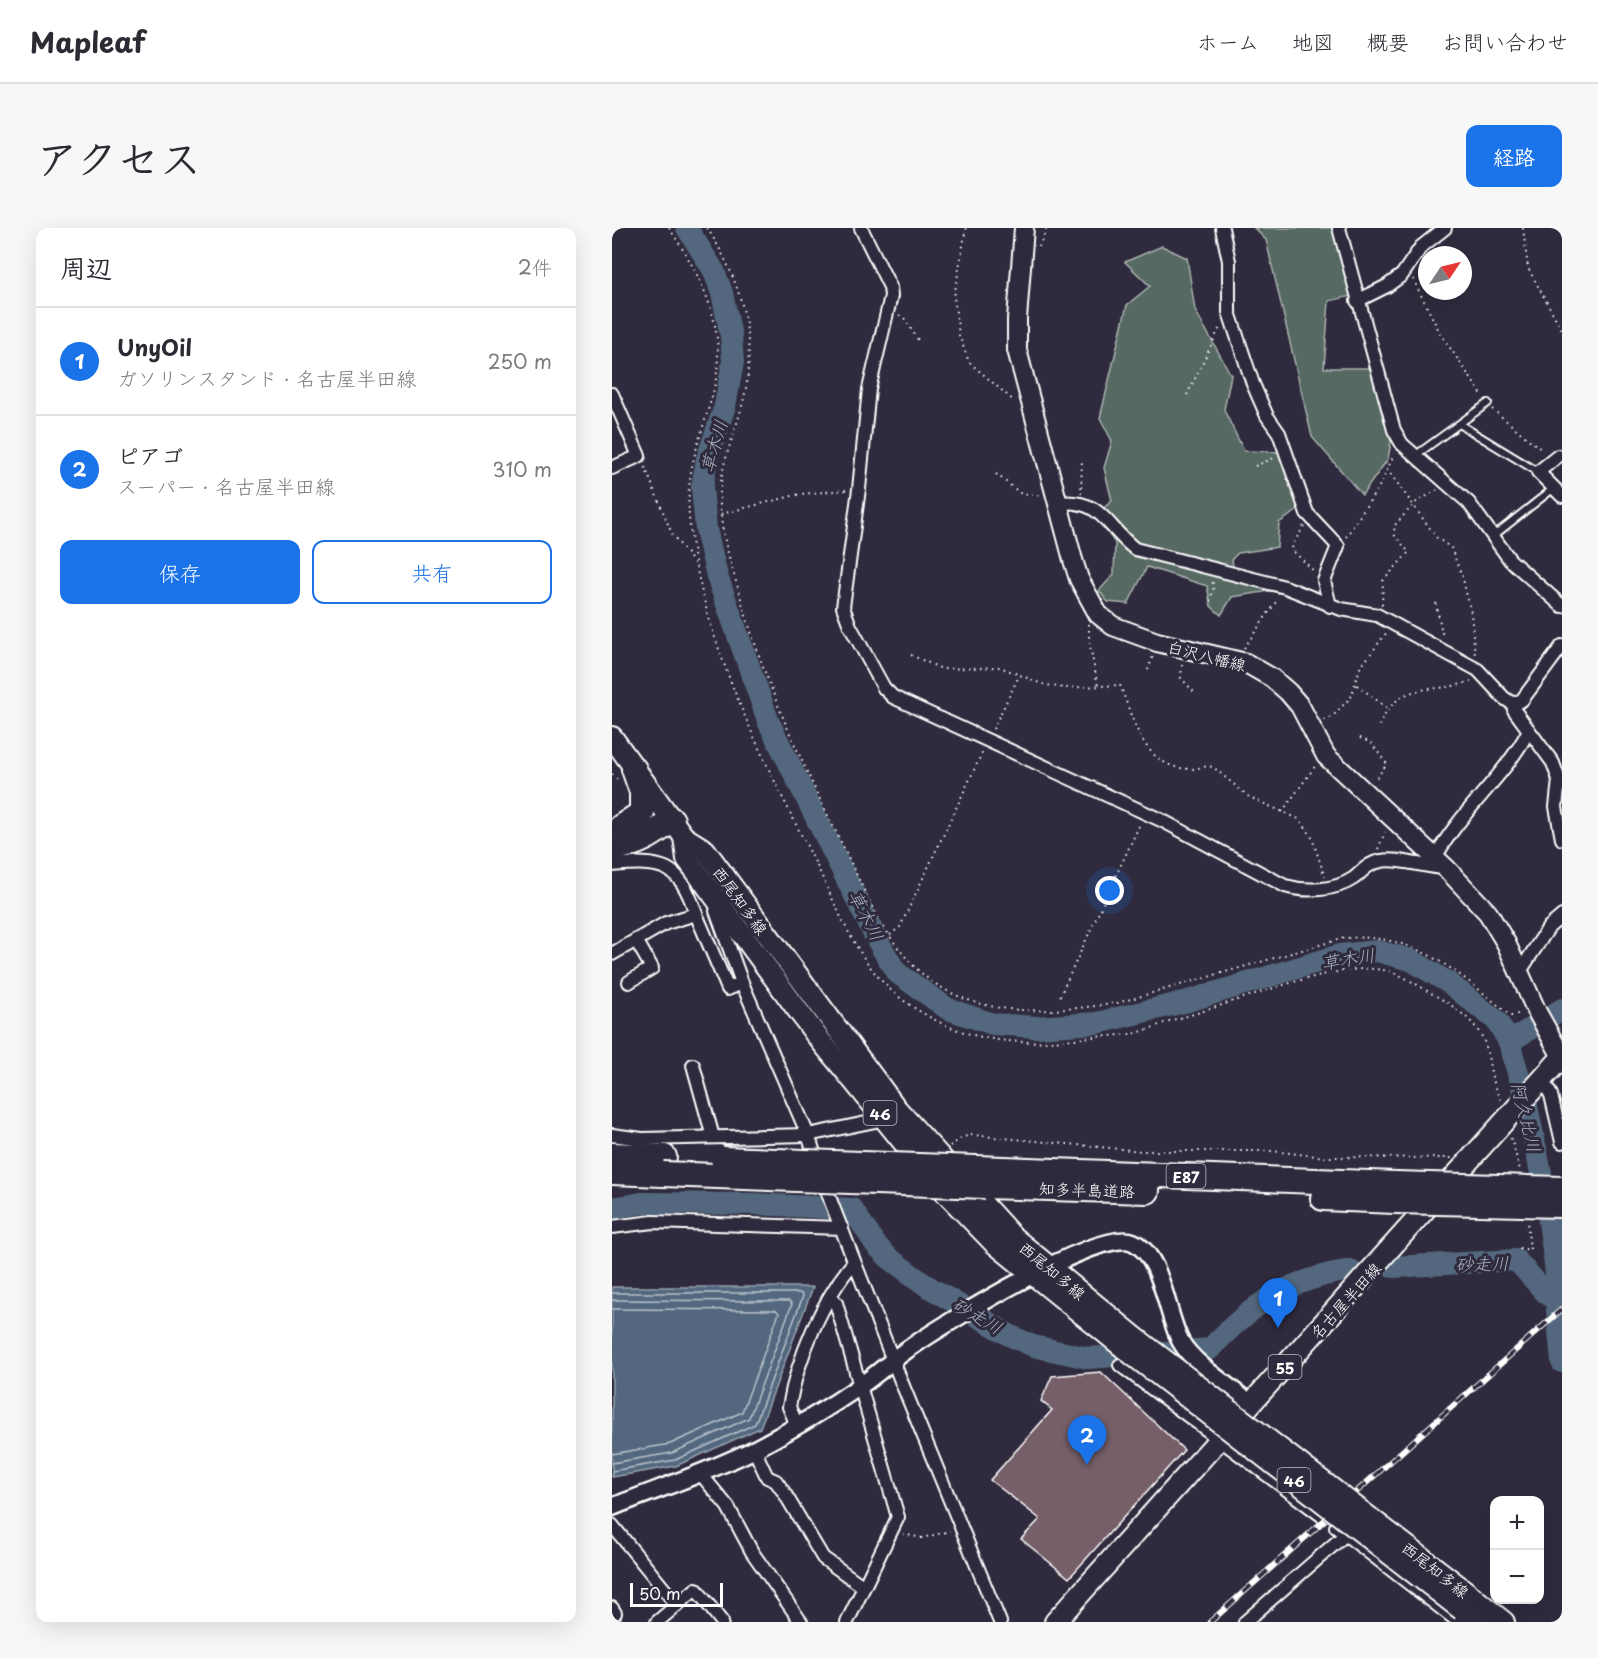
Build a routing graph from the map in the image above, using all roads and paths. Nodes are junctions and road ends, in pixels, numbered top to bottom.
1 (669, 228) edge
2 (707, 228) edge
3 (861, 228) edge
4 (966, 228) edge
5 (1024, 228) edge
6 (1222, 228) edge
7 (1339, 228) edge
8 (1445, 228) edge
9 (1523, 228) edge
10 (1403, 271) junction
11 (1357, 301) junction
12 (886, 311) junction
13 (1228, 312) junction
14 (1562, 330) edge
15 (920, 343) dead end
16 (612, 394) edge
17 (1187, 394) dead end
18 (1488, 403) junction
19 (1032, 409) junction
20 (1461, 425) junction
21 (1401, 441) junction
22 (1285, 451) junction
23 (1416, 455) junction
24 (639, 456) junction
25 (1082, 458) dead end
26 (1554, 459) joint
27 (1255, 466) dead end
28 (612, 468) edge
29 (1387, 469) junction
30 (1538, 472) junction
31 (996, 474) dead end
32 (1446, 480) junction
33 (859, 489) junction
34 (1558, 492) edge
35 (1057, 499) junction
36 (1078, 503) junction
37 (1414, 505) junction
38 (721, 514) junction
39 (1310, 516) junction
40 (1492, 537) junction
41 (1338, 546) junction
42 (1200, 566) junction
43 (697, 568) junction
44 (1324, 581) junction
45 (1282, 586) junction
46 (1210, 601) dead end
47 (1436, 603) dead end
48 (1562, 604) edge
49 (1330, 606) junction
50 (1098, 614) junction
51 (1381, 617) junction
52 (1394, 622) junction
53 (1562, 646) edge
54 (1444, 650) junction
55 (1190, 651) junction
56 (911, 655) dead end
57 (1236, 661) junction
58 (1481, 673) junction
59 (1019, 675) junction
60 (1357, 685) junction
61 (1098, 686) junction
62 (1194, 692) dead end
63 (1514, 704) junction
64 (1387, 708) junction
65 (1310, 726) junction
66 (1379, 726) dead end
67 (1528, 732) junction
68 (612, 736) edge
69 (1360, 738) dead end
70 (988, 740) junction
71 (1326, 756) junction
72 (634, 769) junction
73 (1364, 794) junction
74 (1282, 812) junction
75 (1145, 814) junction
76 (1391, 819) junction
77 (678, 829) junction
78 (615, 834) edge
79 (1562, 839) edge
80 (1441, 863) junction
81 (612, 865) edge
82 (1367, 866) junction
83 (1328, 888) junction
84 (716, 911) dead end
85 (696, 914) junction
86 (1562, 916) edge
87 (890, 935) junction
88 (636, 940) junction
89 (612, 954) edge
90 (1519, 973) junction
91 (629, 982) dead end
92 (742, 983) junction
93 (1060, 996) dead end
94 (1536, 1009) junction
95 (1562, 1057) edge
96 (693, 1065) dead end
97 (1538, 1084) junction
98 (1509, 1115) junction
99 (885, 1119) junction
100 (808, 1134) junction
101 (612, 1135) edge
102 (713, 1137) junction
103 (1562, 1142) edge
104 (612, 1155) edge
105 (938, 1155) junction
106 (1465, 1165) junction
107 (663, 1166) junction
108 (612, 1172) edge
109 (1521, 1172) dead end
110 (1562, 1188) edge
111 (1396, 1193) junction
112 (1562, 1205) edge
113 (1526, 1217) dead end
114 (840, 1223) junction
115 (612, 1227) edge
116 (1519, 1248) dead end
117 (854, 1262) junction
118 (1041, 1271) junction
119 (830, 1297) junction
120 (1127, 1351) junction
121 (895, 1359) junction
122 (859, 1386) junction
123 (1252, 1405) junction
124 (797, 1425) junction
125 (1220, 1440) junction
126 (754, 1449) junction
127 (700, 1473) junction
128 (612, 1507) edge
129 (1320, 1515) dead end
130 (612, 1525) edge
131 (963, 1528) junction
132 (891, 1531) junction
133 (864, 1587) junction
134 (676, 1605) junction
135 (657, 1622) edge
136 (722, 1622) edge
137 (801, 1622) edge
138 (847, 1622) edge
139 (1000, 1622) edge
140 (1055, 1622) edge
141 (1245, 1622) edge
142 (1459, 1622) edge
143 (1477, 1622) edge
144 (1504, 1622) edge

1 - 43 path
2 - 38 path
3 - 12 street
4 - 19 path
5 - 19 main road, 白沢八幡線
6 - 13 street
7 - 11 street
8 - 10 street
9 - 14 path
10 - 11 street
10 - 18 path
11 - 21 street
12 - 15 path
12 - 33 street
13 - 17 path
13 - 22 street
16 - 24 street
18 - 20 lane
18 - 26 path
19 - 35 main road, 白沢八幡線
20 - 23 lane
20 - 30 lane
21 - 23 street
21 - 29 path
22 - 27 path
22 - 39 street
23 - 32 street
24 - 28 street
24 - 43 path
25 - 36 path
26 - 30 street
29 - 37 path
29 - 41 path
30 - 34 street
31 - 35 path
32 - 37 path
32 - 40 street
33 - 38 path
33 - 70 street
34 - 40 lane
35 - 36 street
35 - 50 main road, 白沢八幡線
36 - 42 street
37 - 51 path
37 - 58 path
38 - 87 path
39 - 41 street
39 - 44 path
40 - 48 street
41 - 44 street
42 - 45 street
42 - 46 path
43 - 98 path
44 - 49 street
45 - 49 street
45 - 57 path
47 - 54 path
49 - 51 street
50 - 55 main road, 白沢八幡線
50 - 61 path
51 - 52 street
52 - 54 street
52 - 60 path
53 - 63 street
54 - 58 street
55 - 57 main road, 白沢八幡線
55 - 62 path
56 - 59 path
57 - 65 main road, 白沢八幡線
58 - 63 street
58 - 64 path
59 - 61 path
59 - 70 path
60 - 64 path
60 - 65 path
61 - 74 path
63 - 67 street
64 - 66 path
65 - 71 main road, 白沢八幡線
67 - 79 street
67 - 80 street
68 - 72 main road, 西尾知多線 / 46
69 - 73 path
70 - 75 street
70 - 87 path
71 - 73 main road, 白沢八幡線
71 - 74 path
72 - 77 main road, 西尾知多線 / 46
72 - 78 highway
73 - 76 main road, 白沢八幡線
74 - 83 path
75 - 83 street
75 - 93 path
76 - 80 main road, 白沢八幡線
76 - 82 path
77 - 78 highway
77 - 99 main road, 西尾知多線 / 46
77 - 105 main road, 西尾知多線 / 46
80 - 82 street
80 - 90 main road, 白沢八幡線
81 - 85 street
82 - 83 street
84 - 92 street
85 - 88 street
85 - 92 street
86 - 90 street
87 - 94 path
88 - 89 street
88 - 91 street
90 - 94 main road, 白沢八幡線
92 - 100 street
94 - 95 main road, 白沢八幡線
95 - 97 main road, 名古屋半田線 / 55
96 - 102 street
97 - 98 main road, 名古屋半田線 / 55
97 - 103 street
98 - 106 main road, 名古屋半田線 / 55
98 - 109 path
99 - 100 street
99 - 118 main road, 西尾知多線 / 46
100 - 102 street
100 - 114 street
101 - 102 street
104 - 107 highway, 知多半島道路 / E87
105 - 106 path
105 - 118 main road, 西尾知多線 / 46
106 - 123 main road, 名古屋半田線 / 55
107 - 108 highway, 知多半島道路 / E87
107 - 111 highway, 知多半島道路 / E87, bridge
110 - 111 highway, 知多半島道路 / E87, bridge
111 - 112 highway, 知多半島道路 / E87, bridge
113 - 116 path
114 - 115 street
114 - 117 street
117 - 119 street
117 - 121 street
118 - 120 main road, 西尾知多線 / 46
118 - 121 street
118 - 123 street
119 - 122 street
119 - 124 street
120 - 125 street
120 - 143 main road, 西尾知多線 / 46, bridge
120 - 144 main road, 西尾知多線 / 46, bridge
121 - 122 street
121 - 131 street
122 - 124 street
122 - 132 street
123 - 125 main road, 名古屋半田線 / 55
124 - 126 street
125 - 129 street
125 - 140 main road, 名古屋半田線 / 55
126 - 127 street
126 - 133 street
127 - 128 street
127 - 137 street
130 - 134 street
131 - 132 path
131 - 139 street
132 - 133 street
133 - 138 street
134 - 135 street
134 - 136 street
141 - 142 street

